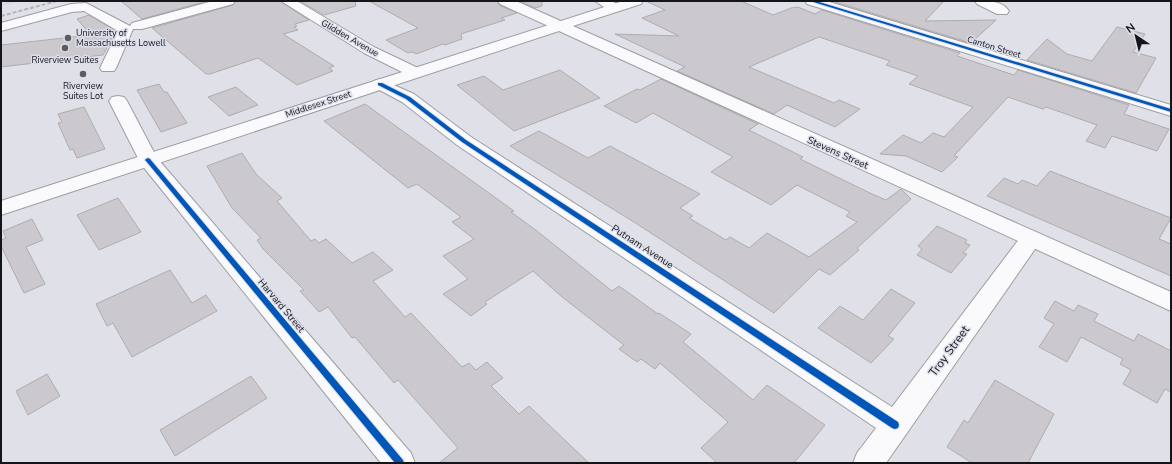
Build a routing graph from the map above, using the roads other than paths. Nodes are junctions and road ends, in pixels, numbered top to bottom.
1 (228, 1) edge
2 (288, 1) edge
3 (505, 1) edge
4 (636, 1) edge
5 (812, 1) edge
6 (982, 1) edge
7 (609, 4) edge
8 (1002, 11) dead end
9 (137, 26) dead end
10 (560, 26) junction
11 (1, 27) edge
12 (108, 68) dead end
13 (414, 72) junction
14 (380, 84) junction
15 (118, 101) dead end
16 (1171, 111) edge
17 (148, 160) junction
18 (1, 208) edge
19 (1031, 239) junction
20 (1171, 302) edge
21 (895, 425) junction
22 (400, 463) edge
23 (868, 463) edge

1 - 9 street
2 - 13 street, Glidden Avenue
3 - 10 street, Stevens Street
4 - 7 street, Middlesex Street
5 - 16 street, Canton Street
6 - 8 street
7 - 10 street, Middlesex Street
10 - 13 street, Middlesex Street
10 - 19 street, Stevens Street
11 - 12 street
13 - 14 street, Middlesex Street
14 - 17 street, Middlesex Street
14 - 21 street, Putnam Avenue
15 - 17 street, Harvard Street
17 - 18 street, Middlesex Street
17 - 22 street, Harvard Street
19 - 20 street, Stevens Street
19 - 21 street, Troy Street
21 - 23 street, Troy Street

